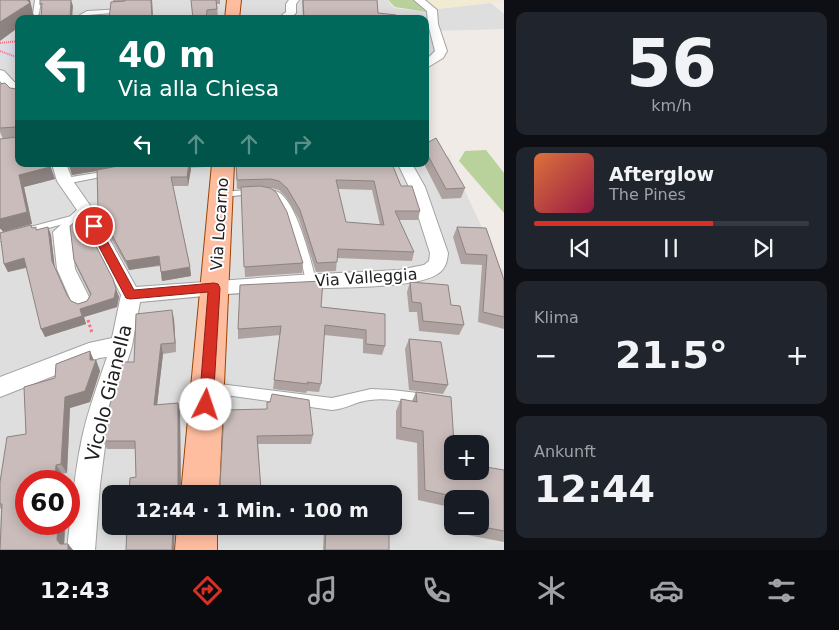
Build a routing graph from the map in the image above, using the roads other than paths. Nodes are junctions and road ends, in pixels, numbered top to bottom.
1 (38, 0) edge
2 (234, 0) edge
3 (294, 0) edge
4 (419, 0) edge
5 (125, 11) edge
6 (36, 14) dead end
7 (83, 15) edge
8 (232, 15) edge
9 (288, 15) edge
10 (429, 63) edge
11 (2, 79) edge
12 (15, 91) edge
13 (60, 167) edge
14 (175, 167) edge
15 (407, 167) edge
16 (119, 171) edge
17 (221, 172) edge
18 (65, 181) junction
19 (82, 214) junction
20 (0, 238) edge
21 (311, 281) junction
22 (214, 288) junction
23 (130, 295) junction
24 (82, 302) edge
25 (121, 346) junction
26 (0, 387) edge
27 (208, 387) junction
28 (442, 402) edge
29 (201, 485) edge
30 (197, 535) edge
31 (81, 550) edge
32 (196, 550) edge

1 - 6 lane
2 - 8 main road
3 - 9 street
4 - 10 street
5 - 7 lane
11 - 12 street
13 - 18 street
14 - 17 lane
15 - 21 street, Via Valleggia
16 - 18 lane
17 - 21 lane
17 - 22 main road, Via Locarno
18 - 19 street
19 - 20 lane
19 - 23 street
19 - 24 street
21 - 22 street, Via Valleggia
22 - 23 street, Via Valleggia
22 - 27 main road, Via Locarno
23 - 25 street, Vicolo Gianella
25 - 26 street
25 - 31 street, Vicolo Gianella
27 - 28 lane
27 - 29 main road, Via Locarno
30 - 32 main road

